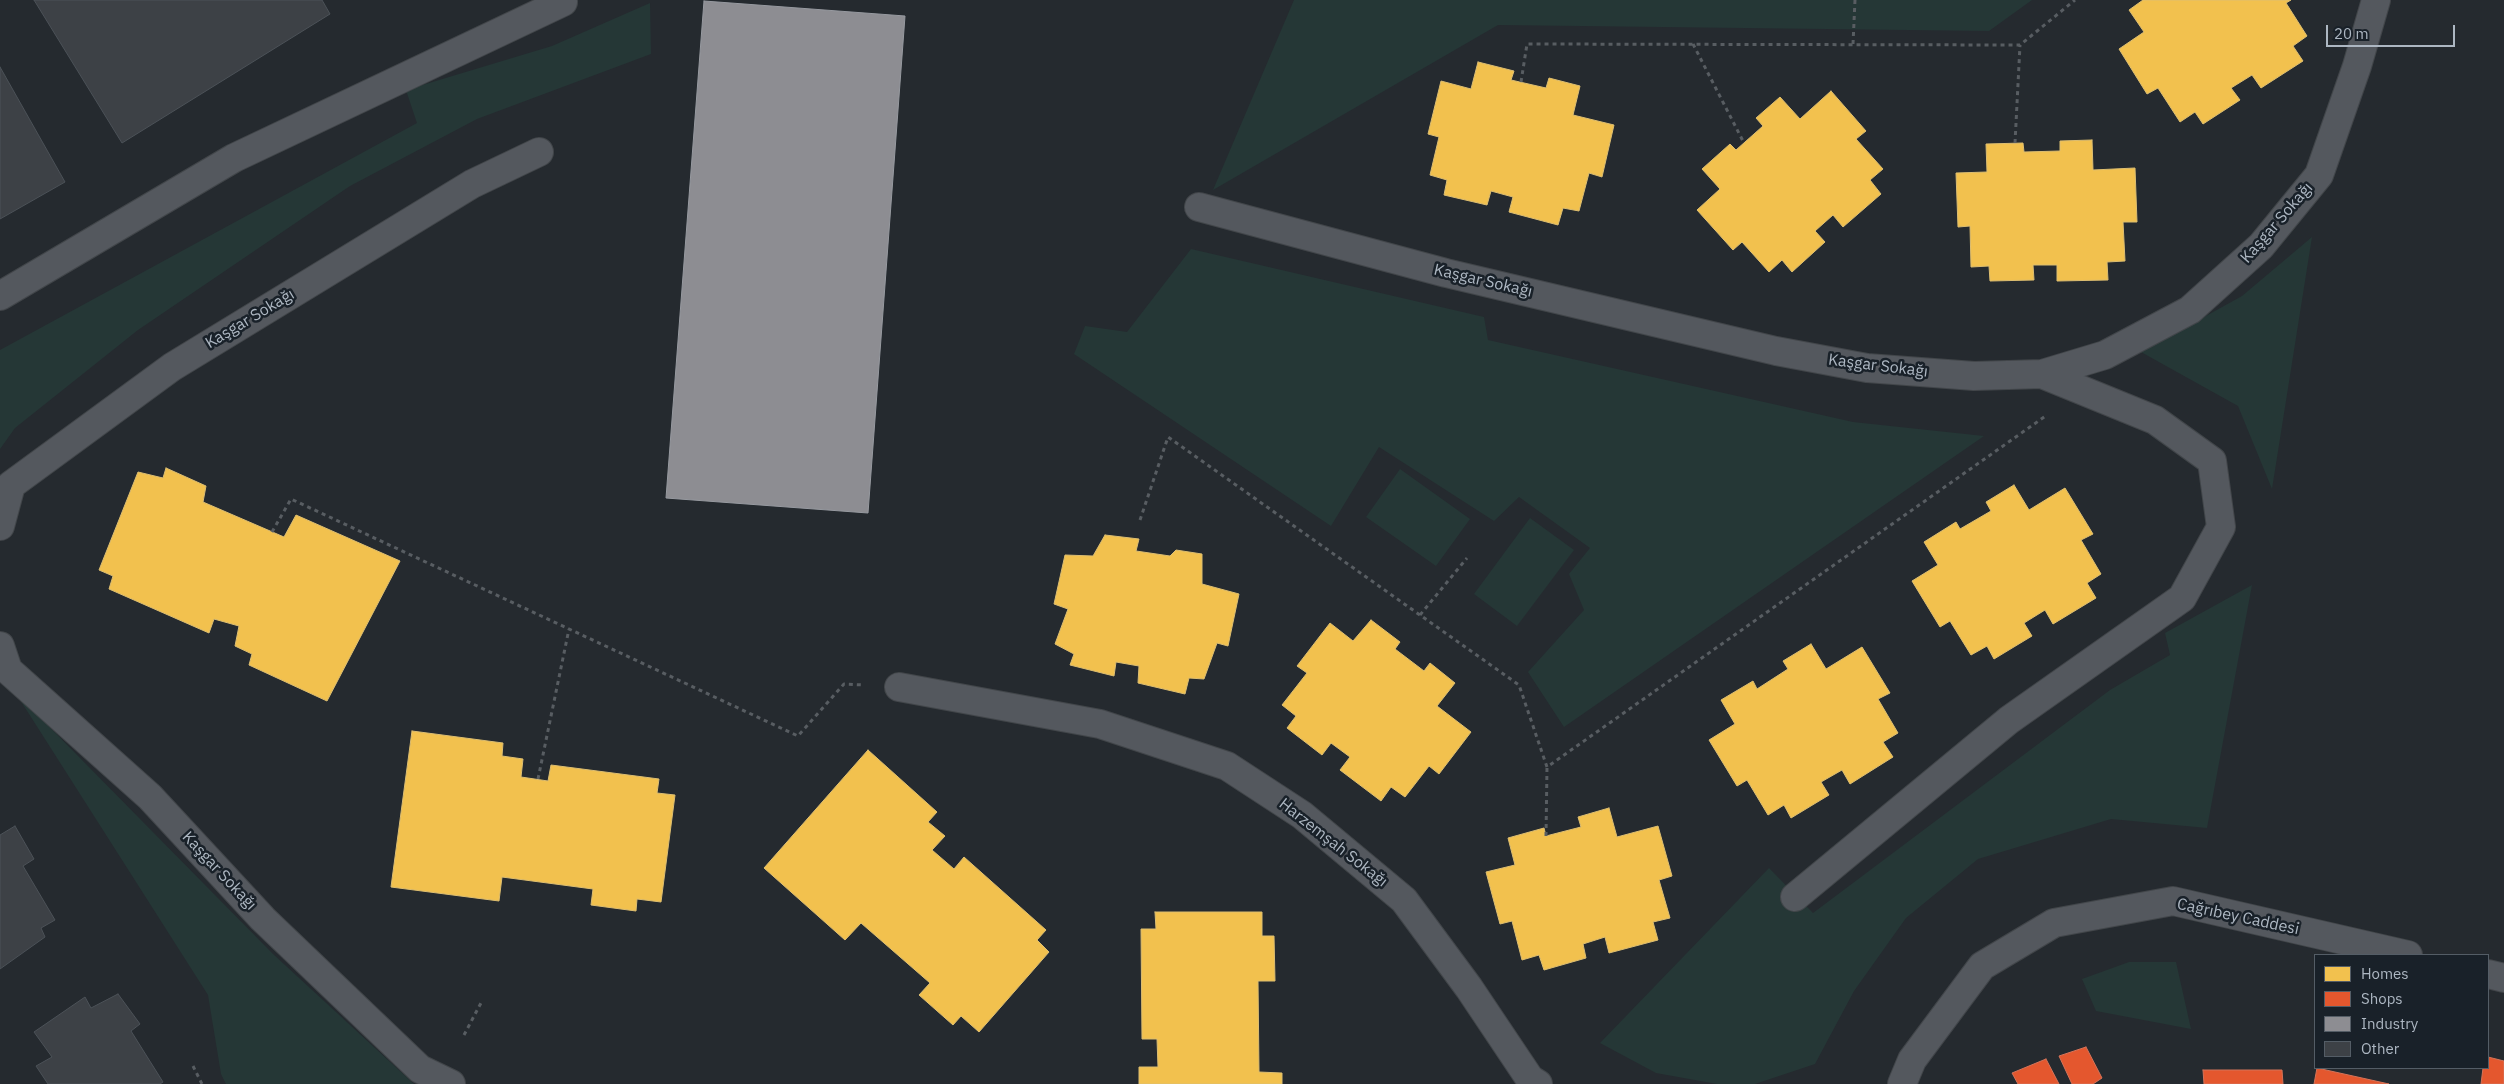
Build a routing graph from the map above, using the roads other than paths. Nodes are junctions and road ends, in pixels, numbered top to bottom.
1 (2376, 0) edge
2 (562, 2) dead end
3 (539, 152) dead end
4 (1199, 207) dead end
5 (0, 296) edge
6 (2042, 374) junction
7 (0, 526) edge
8 (0, 646) edge
9 (899, 687) road end
10 (1795, 897) dead end
11 (2404, 954) edge
12 (2489, 974) edge
13 (2504, 978) edge
14 (451, 1084) edge
15 (1538, 1084) edge
16 (1902, 1084) edge

1 - 6 street, Kaşgar Sokağı
2 - 5 street
3 - 7 street, Kaşgar Sokağı
4 - 6 street, Kaşgar Sokağı
6 - 10 street
8 - 14 street, Kaşgar Sokağı
9 - 15 street, Harzemşah Sokağı
11 - 16 street, Cağrıbey Caddesi
12 - 13 street

